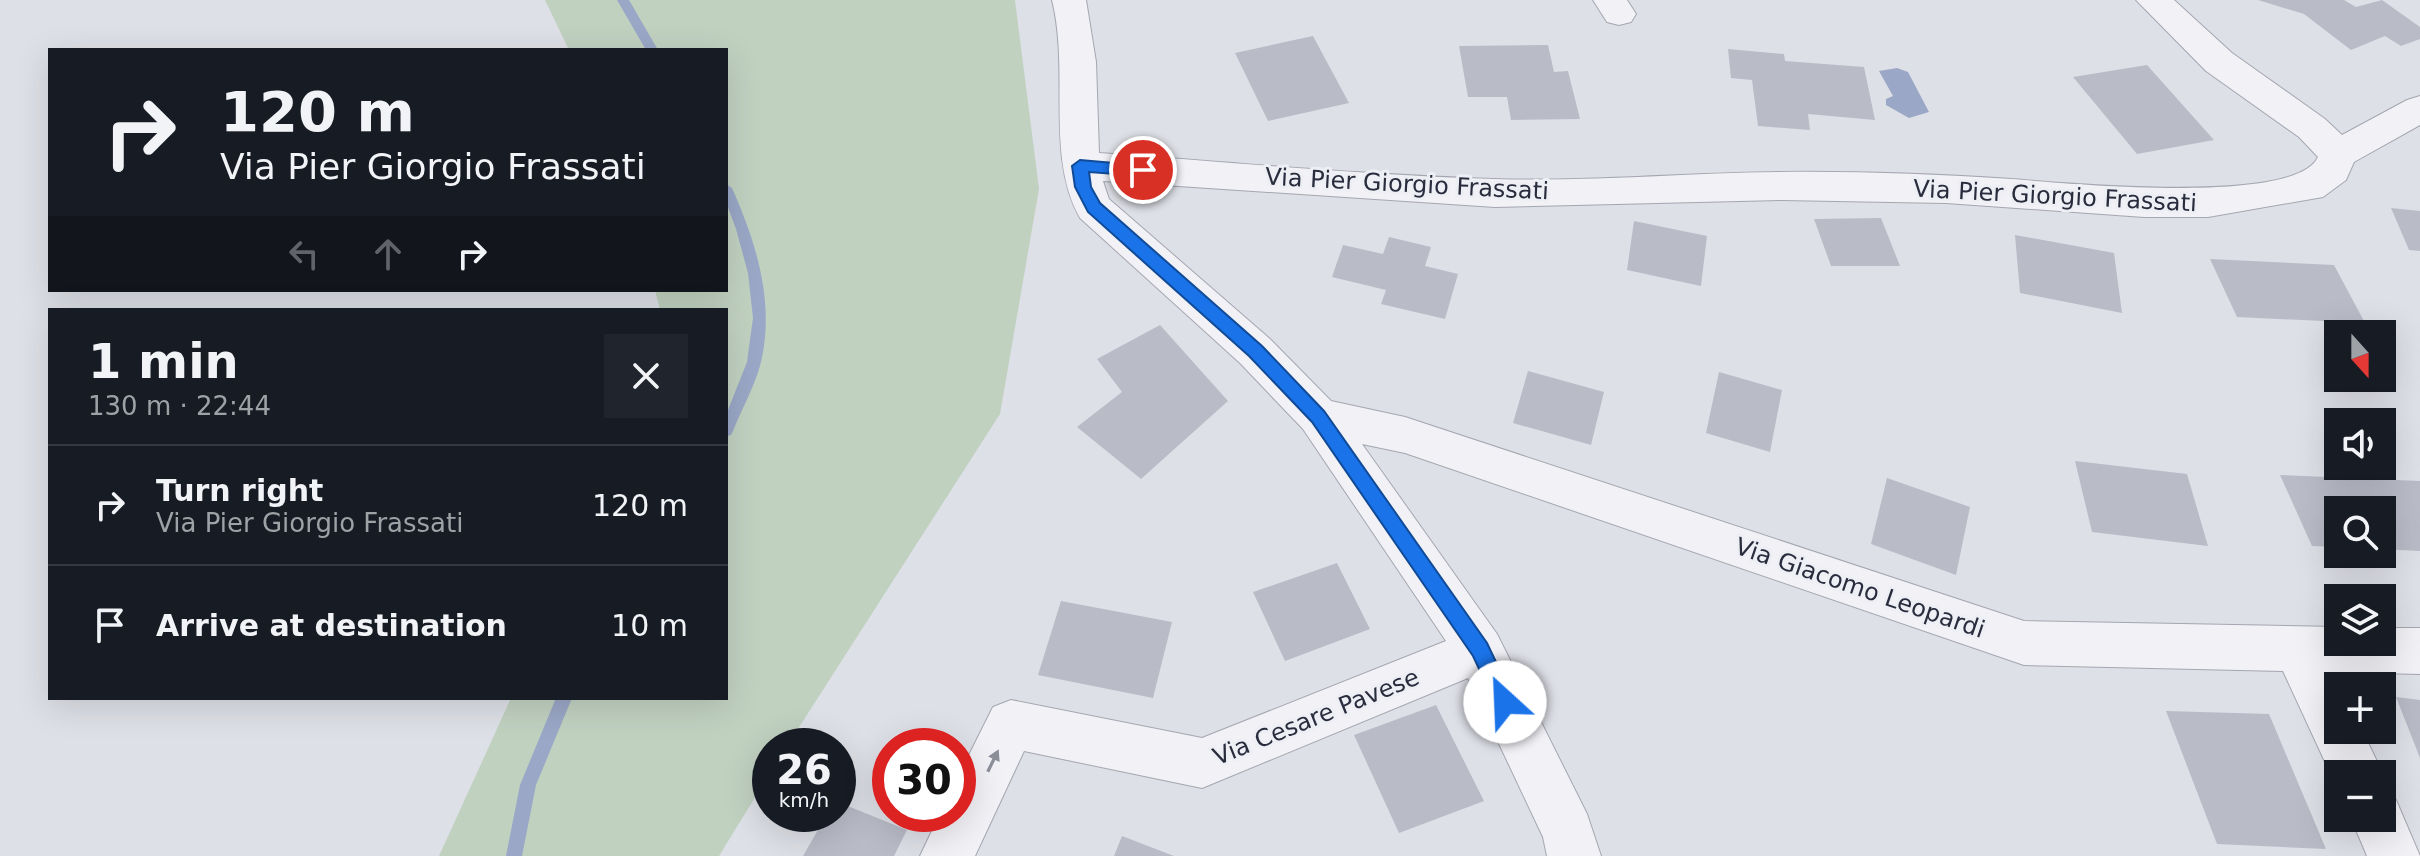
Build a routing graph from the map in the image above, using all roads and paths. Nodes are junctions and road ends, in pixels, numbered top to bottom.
1 (1069, 0) edge
2 (2153, 0) edge
3 (2420, 109) edge
4 (2338, 154) junction
5 (1080, 166) junction
6 (1318, 416) junction
7 (2298, 649) junction
8 (1480, 650) junction
9 (2420, 651) edge
10 (2350, 760) edge
11 (2384, 832) edge
12 (947, 856) edge
13 (1574, 856) edge
14 (2395, 856) edge

1 - 5 street
2 - 4 street
3 - 4 street
4 - 5 street, Via Pier Giorgio Frassati
5 - 6 street
6 - 7 street, Via Giacomo Leopardi
6 - 8 street
7 - 9 street, Via Giacomo Leopardi
7 - 10 street
12 -> 8 street, Via Cesare Pavese
8 - 13 street
11 - 14 street

